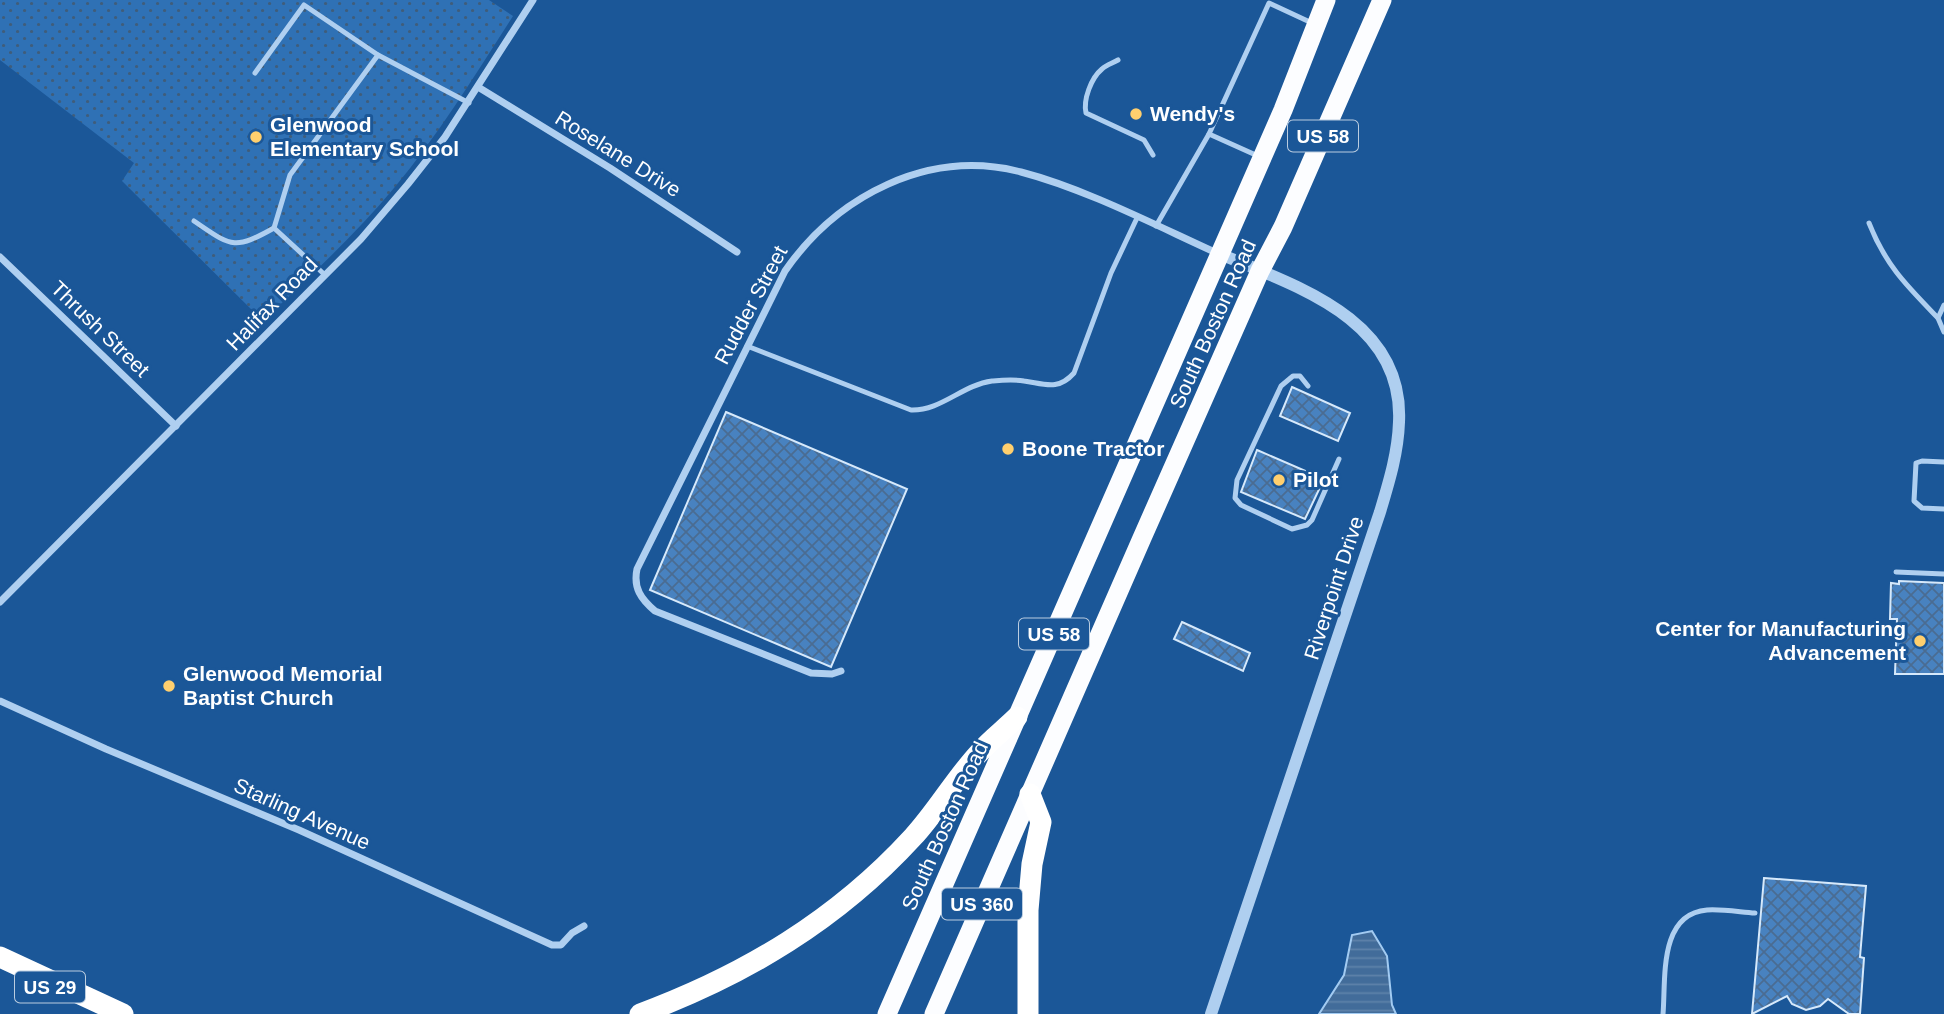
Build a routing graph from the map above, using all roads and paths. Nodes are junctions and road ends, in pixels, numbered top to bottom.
1 (533, 0) edge
2 (1326, 0) edge
3 (1382, 0) edge
4 (1315, 25) junction
5 (378, 55) junction
6 (1118, 60) dead end
7 (255, 73) dead end
8 (478, 87) junction
9 (469, 103) junction
10 (1209, 134) junction
11 (1153, 155) dead end
12 (1262, 158) junction
13 (1137, 218) junction
14 (194, 221) dead end
15 (1869, 223) dead end
16 (1156, 226) junction
17 (274, 228) junction
18 (737, 252) dead end
19 (1220, 254) junction
20 (0, 257) edge
21 (1260, 271) junction
22 (325, 275) junction
23 (1944, 305) edge
24 (1938, 318) junction
25 (1944, 332) edge
26 (747, 346) junction
27 (1308, 386) dead end
28 (176, 426) junction
29 (1339, 459) dead end
30 (1944, 462) edge
31 (1944, 509) edge
32 (1896, 572) dead end
33 (1944, 574) edge
34 (0, 602) edge
35 (841, 671) dead end
36 (0, 701) edge
37 (1017, 717) junction
38 (1030, 794) junction
39 (1755, 913) dead end
40 (584, 926) dead end
41 (0, 958) edge
42 (100, 1014) edge
43 (123, 1014) edge
44 (640, 1014) edge
45 (887, 1014) edge
46 (934, 1014) edge
47 (1028, 1014) edge
48 (1211, 1014) edge
49 (1663, 1014) edge

1 - 8 street, Halifax Road
2 - 4 highway, South Boston Road / US 58
3 - 21 highway, South Boston Road / US 58
4 - 10 lane
4 - 12 highway, South Boston Road / US 58
5 - 7 lane
5 - 9 lane
5 - 17 lane
6 - 11 lane
8 - 9 street, Halifax Road
8 - 18 street, Roselane Drive
9 - 22 street, Halifax Road
10 - 12 lane
10 - 16 lane
12 - 19 highway, South Boston Road / US 58
13 - 16 street, Rudder Street
13 - 26 street, Rudder Street
13 - 26 lane
14 - 17 lane
15 - 24 lane
16 - 19 street, Rudder Street
17 - 22 lane
19 - 21 street, Riverpoint Drive
19 - 37 highway, South Boston Road / US 58
20 - 28 street, Thrush Street
21 - 38 highway, South Boston Road / US 58
21 - 48 street, Riverpoint Drive
22 - 28 street, Halifax Road
23 - 24 lane
24 - 25 lane
26 - 35 street, Rudder Street
27 - 29 lane
28 - 34 street, Halifax Road
30 - 31 lane
32 - 33 lane
36 - 40 street, Starling Avenue
37 - 44 highway
37 - 45 highway, South Boston Road / US 58
38 - 46 highway, South Boston Road / US 360
38 - 47 highway
39 - 49 lane
41 - 42 highway, US 29
41 - 43 highway

